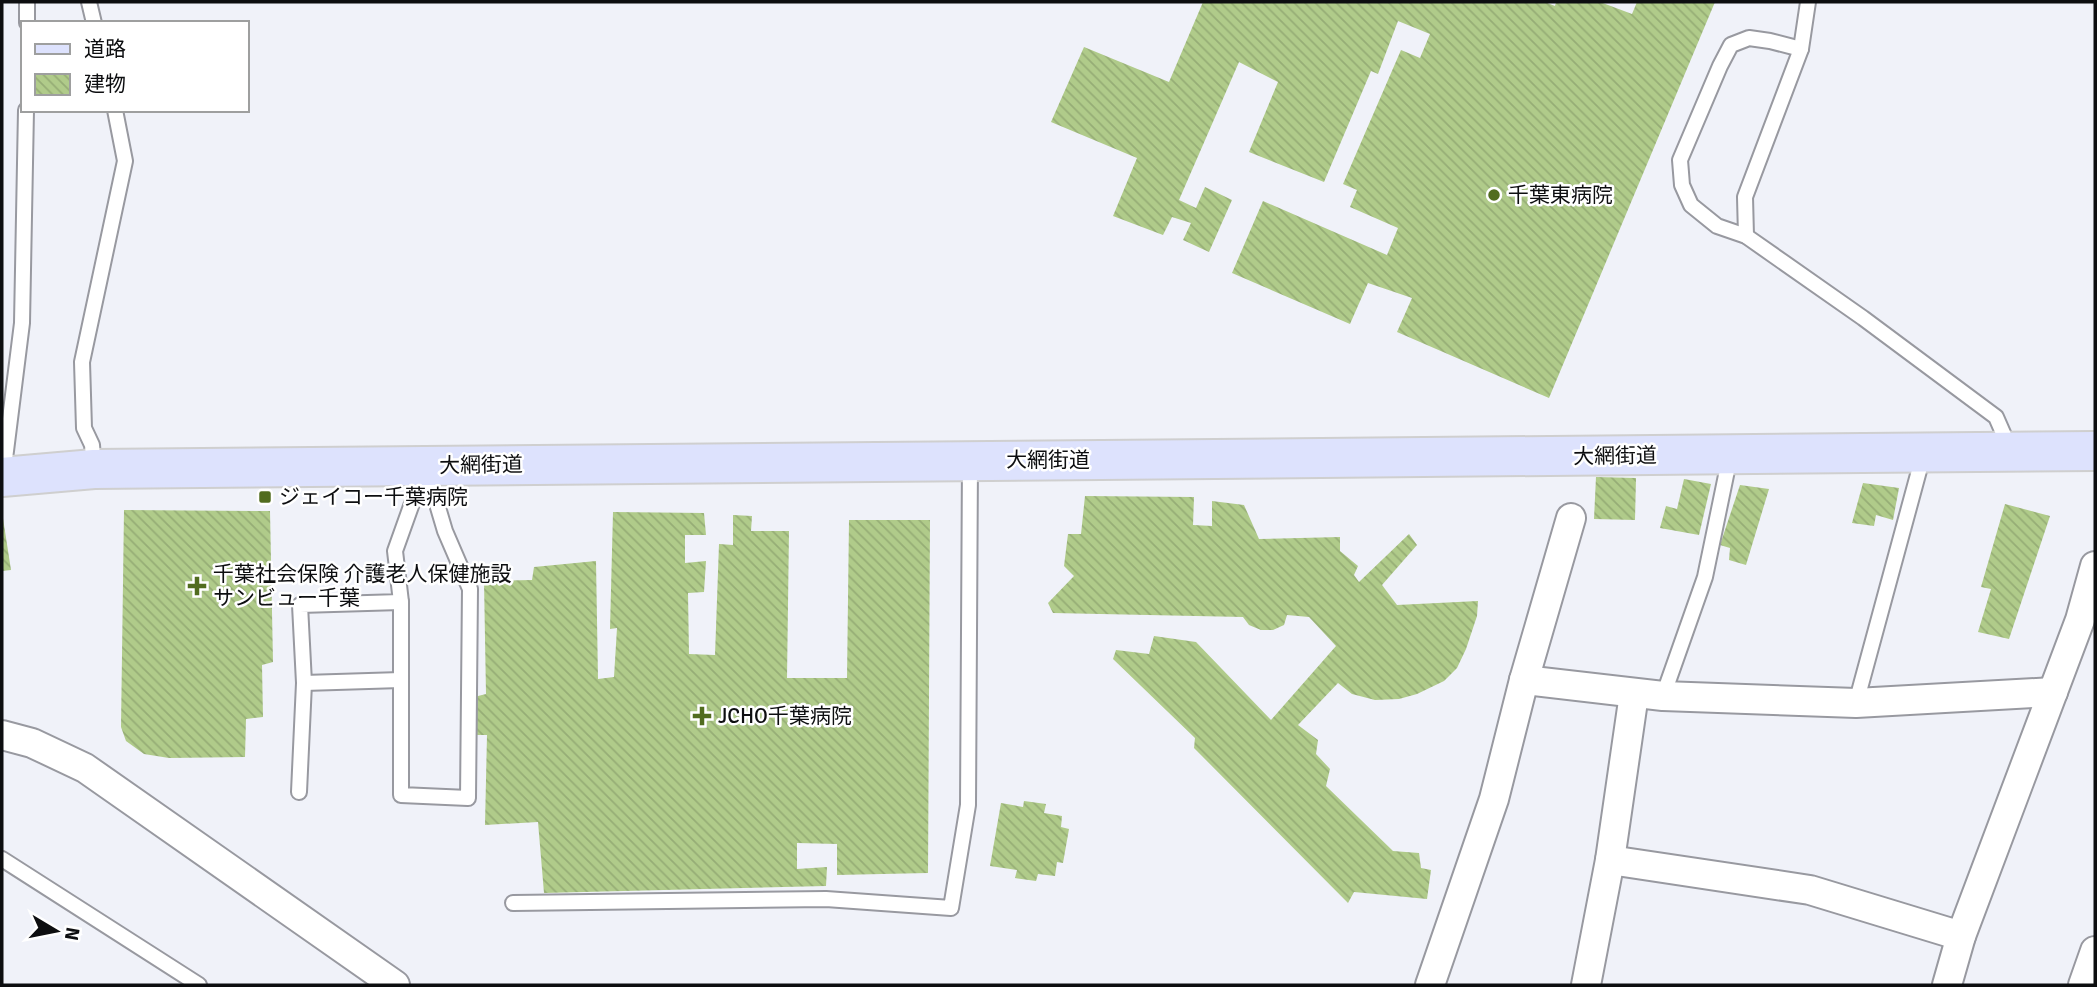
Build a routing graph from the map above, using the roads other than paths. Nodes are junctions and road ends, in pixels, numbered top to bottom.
1 (27, 2) edge
2 (89, 2) edge
3 (1808, 2) edge
4 (27, 21) edge
5 (94, 21) edge
6 (1801, 49) junction
7 (26, 112) edge
8 (116, 112) edge
9 (1746, 236) junction
10 (1925, 451) junction
11 (2095, 451) edge
12 (2011, 452) junction
13 (1730, 454) junction
14 (970, 460) junction
15 (426, 466) junction
16 (94, 469) junction
17 (2, 477) edge
18 (1571, 517) dead end
19 (2095, 566) edge
20 (401, 602) junction
21 (2088, 620) edge
22 (1524, 680) junction
23 (401, 681) junction
24 (304, 683) junction
25 (2053, 692) junction
26 (1634, 694) junction
27 (1663, 695) junction
28 (1856, 703) junction
29 (2, 735) edge
30 (299, 792) dead end
31 (2, 859) edge
32 (1610, 860) junction
33 (513, 903) dead end
34 (1961, 936) junction
35 (2095, 951) edge
36 (199, 985) edge
37 (395, 985) edge
38 (1430, 985) edge
39 (1587, 985) edge
40 (1947, 985) edge
41 (2083, 985) edge

1 - 4 lane
2 - 5 lane
3 - 6 lane
6 - 9 lane
6 - 9 lane
7 - 17 lane
8 - 16 lane
9 - 12 lane
10 - 12 main road, 大網街道
10 - 13 main road, 大網街道
10 - 28 lane
11 - 12 main road, 大網街道
13 - 14 main road, 大網街道
13 - 27 lane
14 - 15 main road, 大網街道
14 - 33 lane
15 - 16 main road, 大網街道
15 - 20 lane
15 - 23 lane
16 - 17 main road, 大網街道
18 - 22 street
19 - 21 street
20 - 23 lane
20 - 24 lane
21 - 25 street
22 - 26 street
22 - 38 street
23 - 24 lane
24 - 30 lane
25 - 28 street
25 - 34 street
26 - 27 street
26 - 32 street
27 - 28 street
29 - 37 street
31 - 36 lane
32 - 34 street
32 - 39 street
34 - 40 street
35 - 41 street

